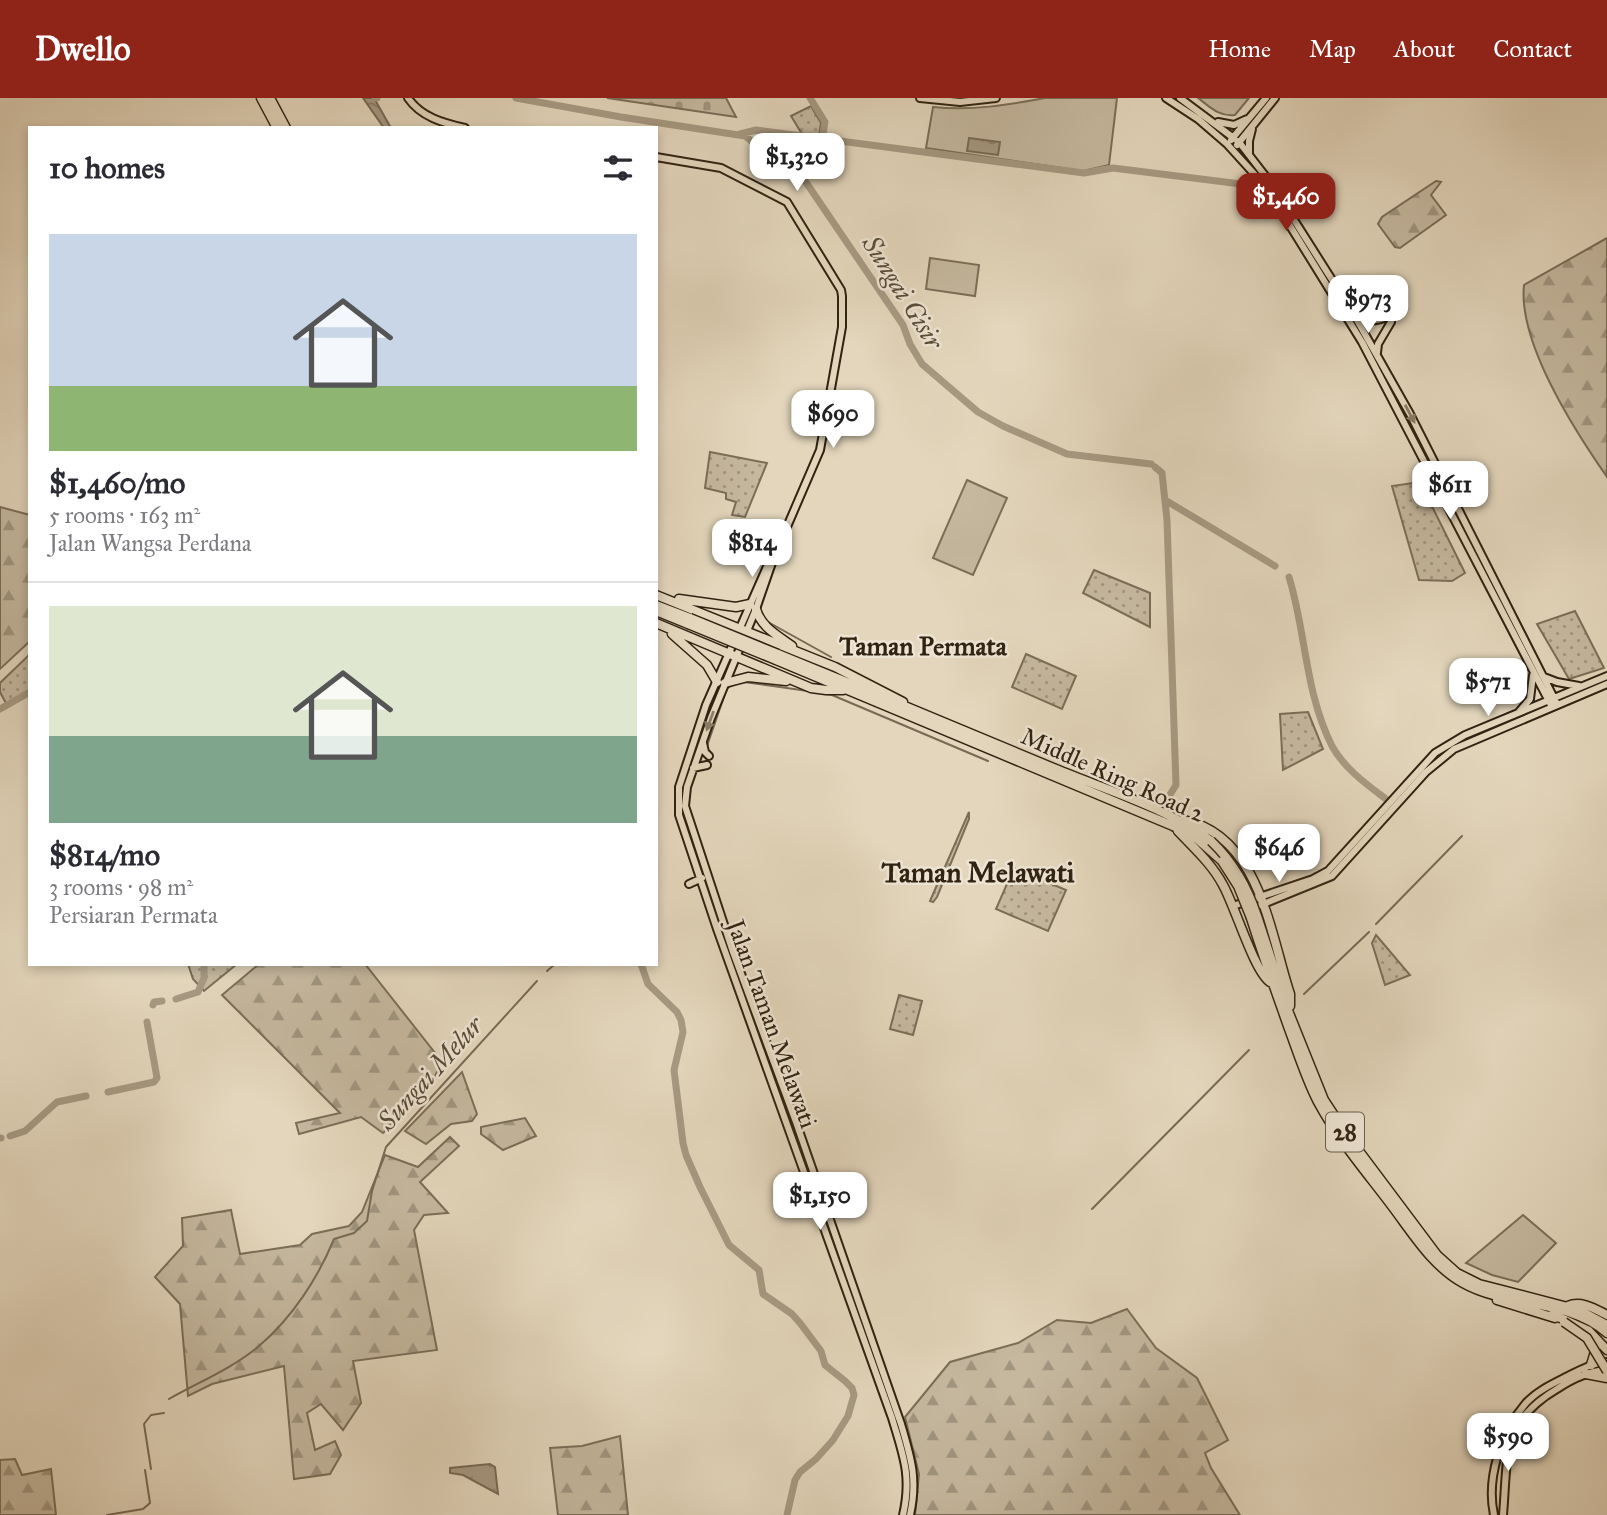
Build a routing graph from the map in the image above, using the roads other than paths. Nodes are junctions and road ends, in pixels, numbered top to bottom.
1 (261, 98) edge
2 (270, 98) edge
3 (920, 98) edge
4 (996, 98) edge
5 (1166, 98) edge
6 (1180, 98) edge
7 (1266, 98) edge
8 (1275, 98) edge
9 (410, 101) edge
10 (1209, 119) junction
11 (1252, 121) junction
12 (276, 126) edge
13 (285, 126) edge
14 (457, 126) edge
15 (1236, 140) junction
16 (1227, 144) junction
17 (1233, 150) junction
18 (1249, 155) junction
19 (658, 156) edge
20 (1353, 313) junction
21 (1376, 355) junction
22 (661, 596) edge
23 (658, 606) edge
24 (753, 607) junction
25 (658, 612) edge
26 (709, 615) junction
27 (689, 621) junction
28 (658, 624) edge
29 (665, 628) junction
30 (743, 629) junction
31 (772, 641) junction
32 (710, 646) junction
33 (803, 654) junction
34 (733, 656) junction
35 (777, 657) junction
36 (761, 667) junction
37 (1533, 670) junction
38 (1607, 676) edge
39 (1544, 677) junction
40 (721, 683) junction
41 (799, 683) junction
42 (1607, 684) edge
43 (1583, 687) junction
44 (846, 689) junction
45 (1553, 703) junction
46 (914, 710) junction
47 (1515, 715) junction
48 (703, 741) junction
49 (709, 756) dead end
50 (707, 765) dead end
51 (693, 768) junction
52 (1173, 822) junction
53 (705, 870) junction
54 (701, 879) junction
55 (1254, 880) junction
56 (689, 884) dead end
57 (1224, 887) junction
58 (1263, 900) junction
59 (1235, 910) junction
60 (1254, 917) junction
61 (1272, 984) junction
62 (1289, 1013) junction
63 (1487, 1293) junction
64 (1496, 1299) junction
65 (1566, 1306) junction
66 (1576, 1312) junction
67 (1607, 1315) edge
68 (1607, 1325) edge
69 (1607, 1333) edge
70 (1593, 1334) junction
71 (1607, 1350) edge
72 (1607, 1362) edge
73 (1591, 1365) junction
74 (1607, 1370) edge
75 (1586, 1374) junction
76 (1607, 1378) edge
77 (1491, 1501) junction
78 (1504, 1501) junction
79 (903, 1515) edge
80 (910, 1515) edge
81 (1494, 1515) edge
82 (1503, 1515) edge

1 - 12 highway
2 - 13 highway
3 - 4 main road
5 - 16 main road
6 - 10 main road
7 - 11 main road
8 - 11 main road
9 - 14 main road
10 - 11 main road
10 - 15 main road
11 - 15 main road
11 - 18 main road
15 - 16 main road
15 - 17 main road
15 - 18 main road
16 - 17 main road
17 - 37 main road
18 - 20 main road
19 - 24 main road, Jalan Taman Melawati
20 - 21 main road
20 - 21 main road
21 -> 39 main road
22 - 24 highway
22 - 26 highway
23 - 27 highway, Middle Ring Road 2 / 28
24 - 30 main road, Jalan Taman Melawati
24 - 33 highway
25 - 27 highway, Middle Ring Road 2 / 28
26 - 30 highway
26 - 32 highway
27 - 35 highway, Middle Ring Road 2 / 28, bridge
28 - 29 highway
29 - 32 highway
29 - 40 highway
30 - 31 highway
30 - 34 main road, Jalan Taman Melawati
31 - 33 highway
31 - 36 highway
32 - 34 highway
33 - 46 highway
34 - 36 highway
34 - 40 main road, Jalan Taman Melawati
35 - 44 highway, Middle Ring Road 2 / 28
35 - 46 highway, Middle Ring Road 2 / 28
36 - 41 highway
37 - 45 main road
37 - 47 main road
38 - 43 main road
39 - 43 main road
39 - 45 main road
40 - 41 highway
40 -> 48 main road, Jalan Taman Melawati
40 - 54 main road, Jalan Taman Melawati
41 - 44 highway
42 - 45 main road
43 - 45 main road
44 - 52 highway, Middle Ring Road 2 / 28
45 - 47 main road
45 - 58 main road
46 - 52 highway, Middle Ring Road 2 / 28
47 - 58 main road
48 - 49 main road
48 - 51 main road, Jalan Taman Melawati
50 - 51 main road
51 - 53 main road, Jalan Taman Melawati
52 - 55 highway
52 - 57 highway
52 - 60 highway, Middle Ring Road 2 / 28, bridge
52 - 60 highway, Middle Ring Road 2 / 28, bridge
53 - 54 main road
53 - 80 main road, Jalan Taman Melawati
54 - 56 main road
54 - 79 main road, Jalan Taman Melawati
55 - 57 highway
55 - 58 highway
57 - 59 highway
58 - 59 main road
58 - 62 highway
59 - 61 highway
60 - 61 highway, Middle Ring Road 2 / 28
60 - 62 highway, Middle Ring Road 2 / 28
61 - 63 highway, Middle Ring Road 2 / 28
62 - 65 highway, Middle Ring Road 2 / 28
63 - 64 highway, Middle Ring Road 2 / 28
63 - 66 highway, Middle Ring Road 2 / 28
64 - 70 highway, Middle Ring Road 2 / 28
64 - 74 highway, bridge
65 - 66 highway, Middle Ring Road 2 / 28
65 - 67 highway
66 - 68 highway, Middle Ring Road 2 / 28
66 - 69 highway, Middle Ring Road 2 / 28
70 - 71 highway
70 - 73 highway
72 - 73 main road
73 - 77 main road
74 - 75 main road
75 - 76 highway
75 - 78 main road
77 - 78 main road
77 - 81 main road
78 - 82 main road

